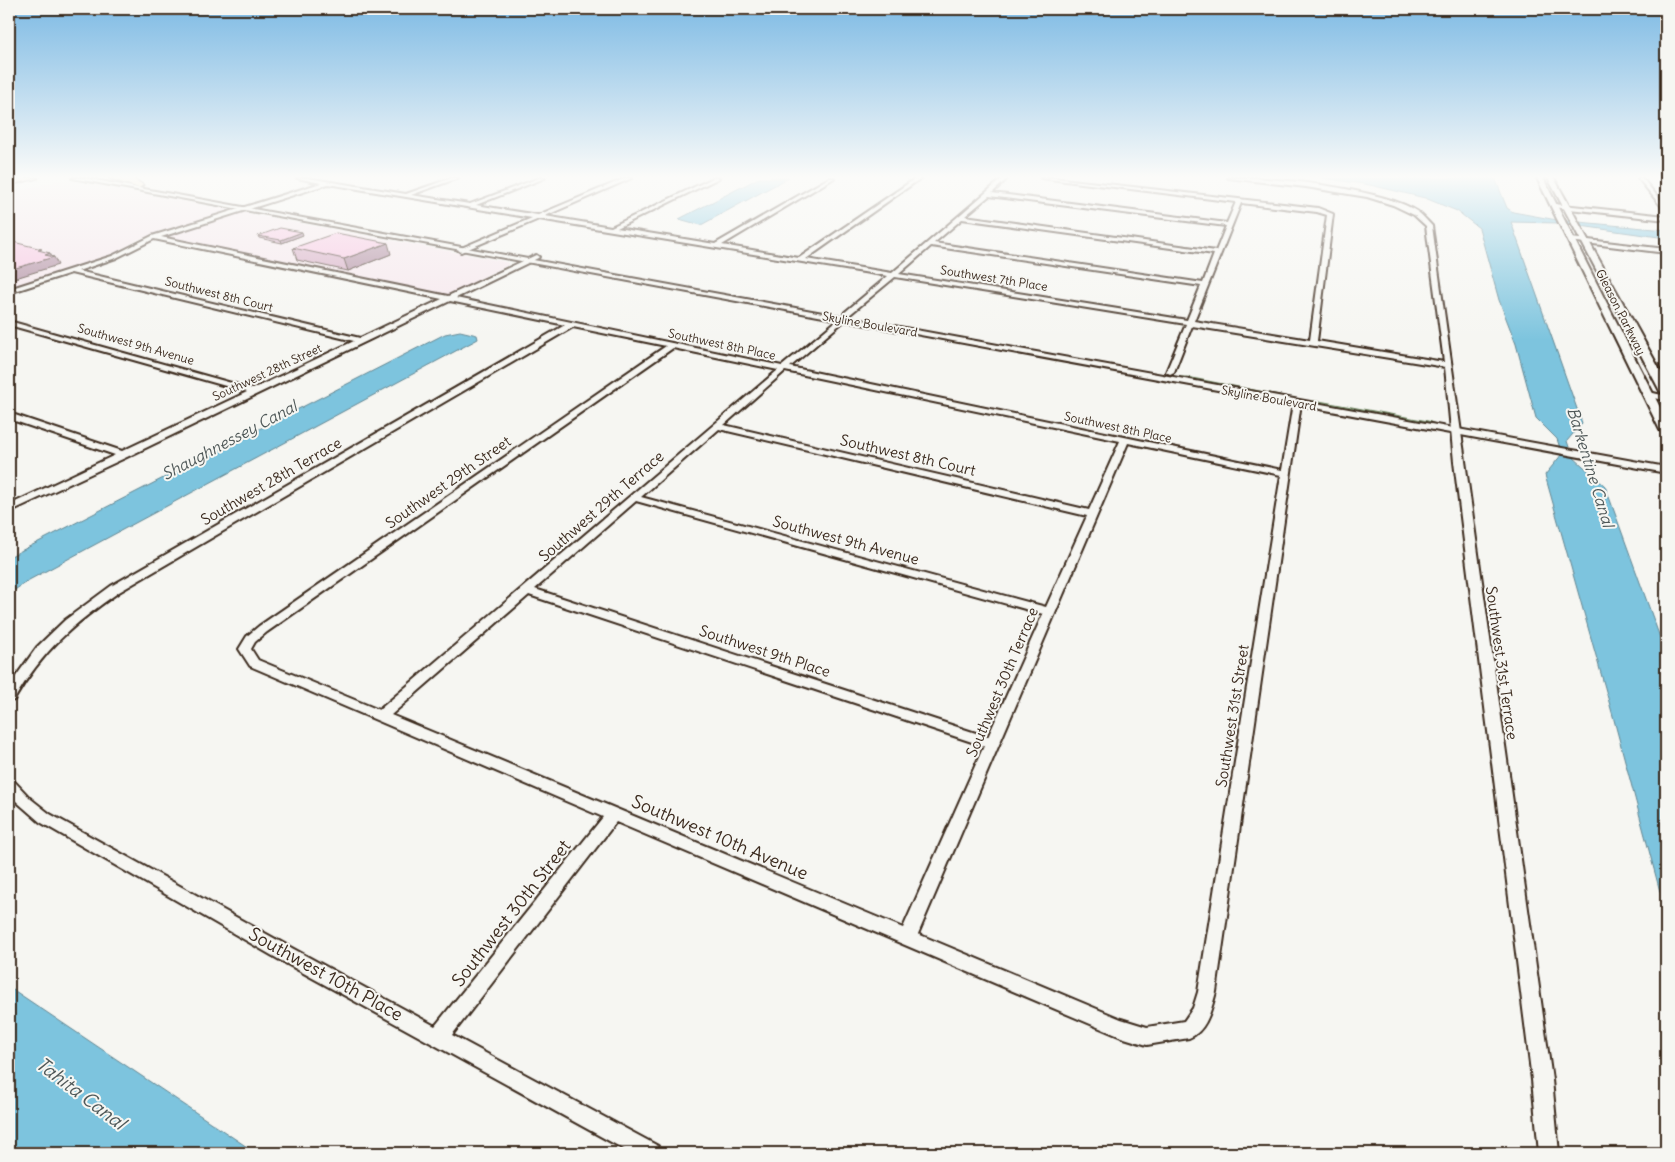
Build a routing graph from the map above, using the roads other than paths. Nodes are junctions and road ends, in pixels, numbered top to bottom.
1 (169, 232) edge
2 (366, 232) edge
3 (400, 232) edge
4 (502, 232) edge
5 (631, 232) edge
6 (739, 232) edge
7 (840, 232) edge
8 (943, 232) edge
9 (1072, 232) edge
10 (1226, 232) edge
11 (1328, 232) edge
12 (1430, 232) edge
13 (1567, 232) edge
14 (1580, 232) edge
15 (154, 237) junction
16 (1571, 240) junction
17 (1586, 242) junction
18 (929, 244) junction
19 (471, 245) junction
20 (716, 246) junction
21 (460, 250) junction
22 (1666, 251) edge
23 (1218, 252) junction
24 (536, 257) junction
25 (801, 259) junction
26 (526, 261) junction
27 (70, 271) junction
28 (893, 274) junction
29 (1205, 285) junction
30 (9, 291) edge
31 (449, 299) junction
32 (844, 316) junction
33 (9, 323) edge
34 (1190, 323) junction
35 (572, 324) junction
36 (362, 341) junction
37 (1313, 343) junction
38 (672, 345) junction
39 (1448, 365) junction
40 (784, 369) junction
41 (1169, 376) junction
42 (255, 392) junction
43 (1666, 392) edge
44 (1649, 395) junction
45 (1666, 398) edge
46 (1297, 399) junction
47 (9, 416) edge
48 (717, 426) junction
49 (1455, 427) junction
50 (1666, 430) edge
51 (1125, 440) junction
52 (1591, 452) junction
53 (124, 454) junction
54 (1666, 461) edge
55 (1666, 470) edge
56 (1285, 473) junction
57 (635, 498) junction
58 (9, 509) edge
59 (1092, 514) junction
60 (527, 590) junction
61 (1050, 612) junction
62 (245, 649) joint
63 (9, 695) edge
64 (381, 716) junction
65 (993, 744) junction
66 (9, 785) edge
67 (614, 814) junction
68 (908, 937) junction
69 (1189, 1029) joint
70 (439, 1036) junction
71 (651, 1153) edge
72 (1549, 1153) edge

1 - 15 street
2 - 21 street, Skyline Boulevard
3 - 19 street, Skyline Boulevard
4 - 19 street
5 - 20 street, Southwest 7th Place
6 - 20 street
7 - 25 street
8 - 18 street, Southwest 29th Terrace
9 - 23 street
10 - 23 street
11 - 37 street
12 - 39 street, Southwest 31st Terrace
13 - 16 main road, Gleason Parkway
14 - 17 main road, Gleason Parkway
15 - 27 street
15 - 31 street, Southwest 8th Place
16 - 17 street
16 - 44 main road, Gleason Parkway
17 - 22 street
17 - 43 main road, Gleason Parkway
18 - 28 street, Southwest 29th Terrace
18 - 29 street
19 - 21 street
19 - 24 street, Skyline Boulevard
20 - 25 street, Southwest 7th Place
21 - 26 street, Skyline Boulevard
23 - 29 street
24 - 26 street, Southwest 28th Street
24 - 32 street, Skyline Boulevard
25 - 28 street, Southwest 7th Place
26 - 31 street, Southwest 28th Street
26 - 32 street, Skyline Boulevard
27 - 30 street
27 - 36 street, Southwest 8th Court
28 - 32 street, Southwest 29th Terrace
28 - 34 street, Southwest 7th Place
29 - 34 street
31 - 35 street, Southwest 8th Place
31 - 36 street, Southwest 28th Street
32 - 40 street, Southwest 29th Terrace
32 - 41 street, Skyline Boulevard
33 - 42 street, Southwest 9th Avenue
34 - 37 street, Southwest 7th Place
34 - 41 street
35 - 38 street, Southwest 8th Place
35 - 63 street, Southwest 28th Terrace
36 - 42 street, Southwest 28th Street
37 - 39 street, Southwest 7th Place
38 - 40 street, Southwest 8th Place
38 - 62 street, Southwest 29th Street
39 - 49 street, Southwest 31st Terrace
40 - 48 street, Southwest 29th Terrace
40 - 51 street, Southwest 8th Place
41 - 46 street, Skyline Boulevard
42 - 53 street, Southwest 28th Street
44 - 45 street
44 - 50 main road, Gleason Parkway
46 - 49 street, Skyline Boulevard
46 - 56 street, Southwest 31st Street
47 - 53 street
48 - 57 street, Southwest 29th Terrace
48 - 59 street, Southwest 8th Court
49 - 52 street, Skyline Boulevard
49 - 52 street, Skyline Boulevard
49 - 72 street, Southwest 31st Terrace
51 - 56 street, Southwest 8th Place
51 - 59 street, Southwest 30th Terrace
52 - 54 street, Skyline Boulevard
52 - 55 street, Skyline Boulevard
53 - 58 street, Southwest 28th Street
56 - 69 street, Southwest 31st Street
57 - 60 street, Southwest 29th Terrace
57 - 61 street, Southwest 9th Avenue
59 - 61 street, Southwest 30th Terrace
60 - 64 street, Southwest 29th Terrace
60 - 65 street, Southwest 9th Place
61 - 65 street, Southwest 30th Terrace
62 - 64 street, Southwest 10th Avenue
64 - 67 street, Southwest 10th Avenue
65 - 68 street, Southwest 30th Terrace
66 - 70 street, Southwest 10th Place
67 - 68 street, Southwest 10th Avenue
67 - 70 street, Southwest 30th Street
68 - 69 street, Southwest 10th Avenue
70 - 71 street, Southwest 10th Place

